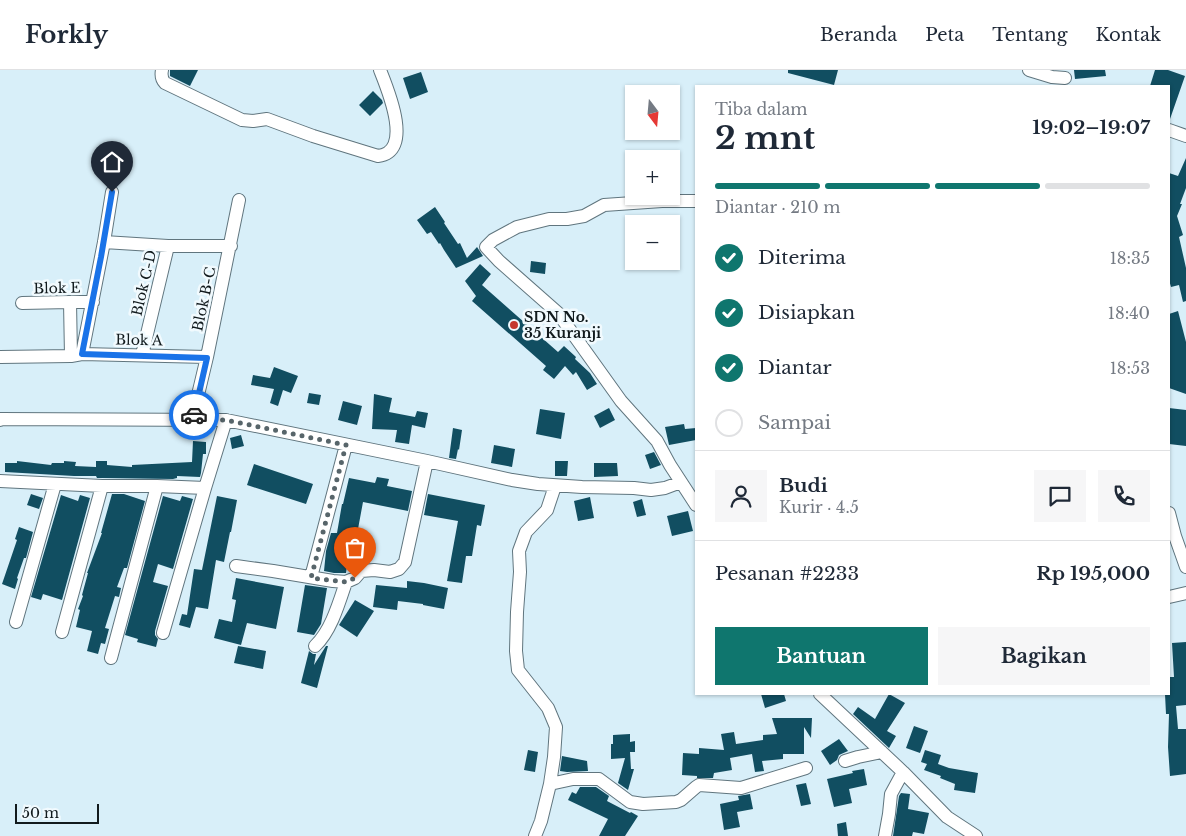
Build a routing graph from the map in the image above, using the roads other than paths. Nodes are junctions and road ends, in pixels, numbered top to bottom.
1 (380, 70) edge
2 (1029, 70) edge
3 (158, 72) edge
4 (1064, 78) edge
5 (1170, 130) edge
6 (1186, 136) edge
7 (112, 192) dead end
8 (239, 200) dead end
9 (695, 201) edge
10 (104, 242) junction
11 (168, 246) junction
12 (231, 246) junction
13 (70, 302) junction
14 (93, 302) junction
15 (22, 303) dead end
16 (77, 355) junction
17 (142, 355) junction
18 (0, 357) edge
19 (207, 358) junction
20 (0, 420) edge
21 (192, 420) junction
22 (226, 420) junction
23 (346, 445) junction
24 (426, 461) junction
25 (0, 481) edge
26 (681, 482) junction
27 (55, 484) junction
28 (102, 486) junction
29 (157, 486) junction
30 (555, 486) junction
31 (205, 488) junction
32 (695, 503) edge
33 (1170, 521) edge
34 (1172, 536) edge
35 (236, 566) dead end
36 (1186, 567) edge
37 (311, 578) junction
38 (346, 582) junction
39 (1186, 592) edge
40 (1170, 598) edge
41 (16, 622) dead end
42 (62, 632) dead end
43 (163, 633) dead end
44 (315, 646) dead end
45 (111, 658) dead end
46 (821, 695) edge
47 (882, 752) junction
48 (845, 761) dead end
49 (806, 768) dead end
50 (903, 772) junction
51 (550, 784) junction
52 (535, 836) edge
53 (885, 836) edge
54 (976, 836) edge

1 - 3 street
2 - 4 street
5 - 6 street
7 - 10 street
8 - 12 street, Blok B-C
9 - 26 street
10 - 11 street
10 - 14 street
11 - 12 street
11 - 17 street, Blok C-D
12 - 19 street, Blok B-C
13 - 14 street, Blok E
13 - 15 street, Blok E
13 - 16 street
14 - 16 street
16 - 17 street, Blok A
16 - 18 street, Blok A
17 - 19 street, Blok A
19 - 21 street, Blok B-C
20 - 21 street
21 - 22 street
22 - 23 street
22 - 31 street
23 - 24 street
23 - 37 street
24 - 30 street
24 - 38 street
25 - 27 street
26 - 30 street
26 - 32 street
27 - 28 street
27 - 41 street
28 - 29 street
28 - 42 street
29 - 31 street
29 - 45 street
30 - 51 street
31 - 43 street
33 - 34 street
34 - 36 street
35 - 37 street
37 - 38 street
38 - 44 street
39 - 40 street
46 - 47 street
47 - 48 street
47 - 50 street
49 - 51 street
50 - 53 street
50 - 54 street
51 - 52 street

